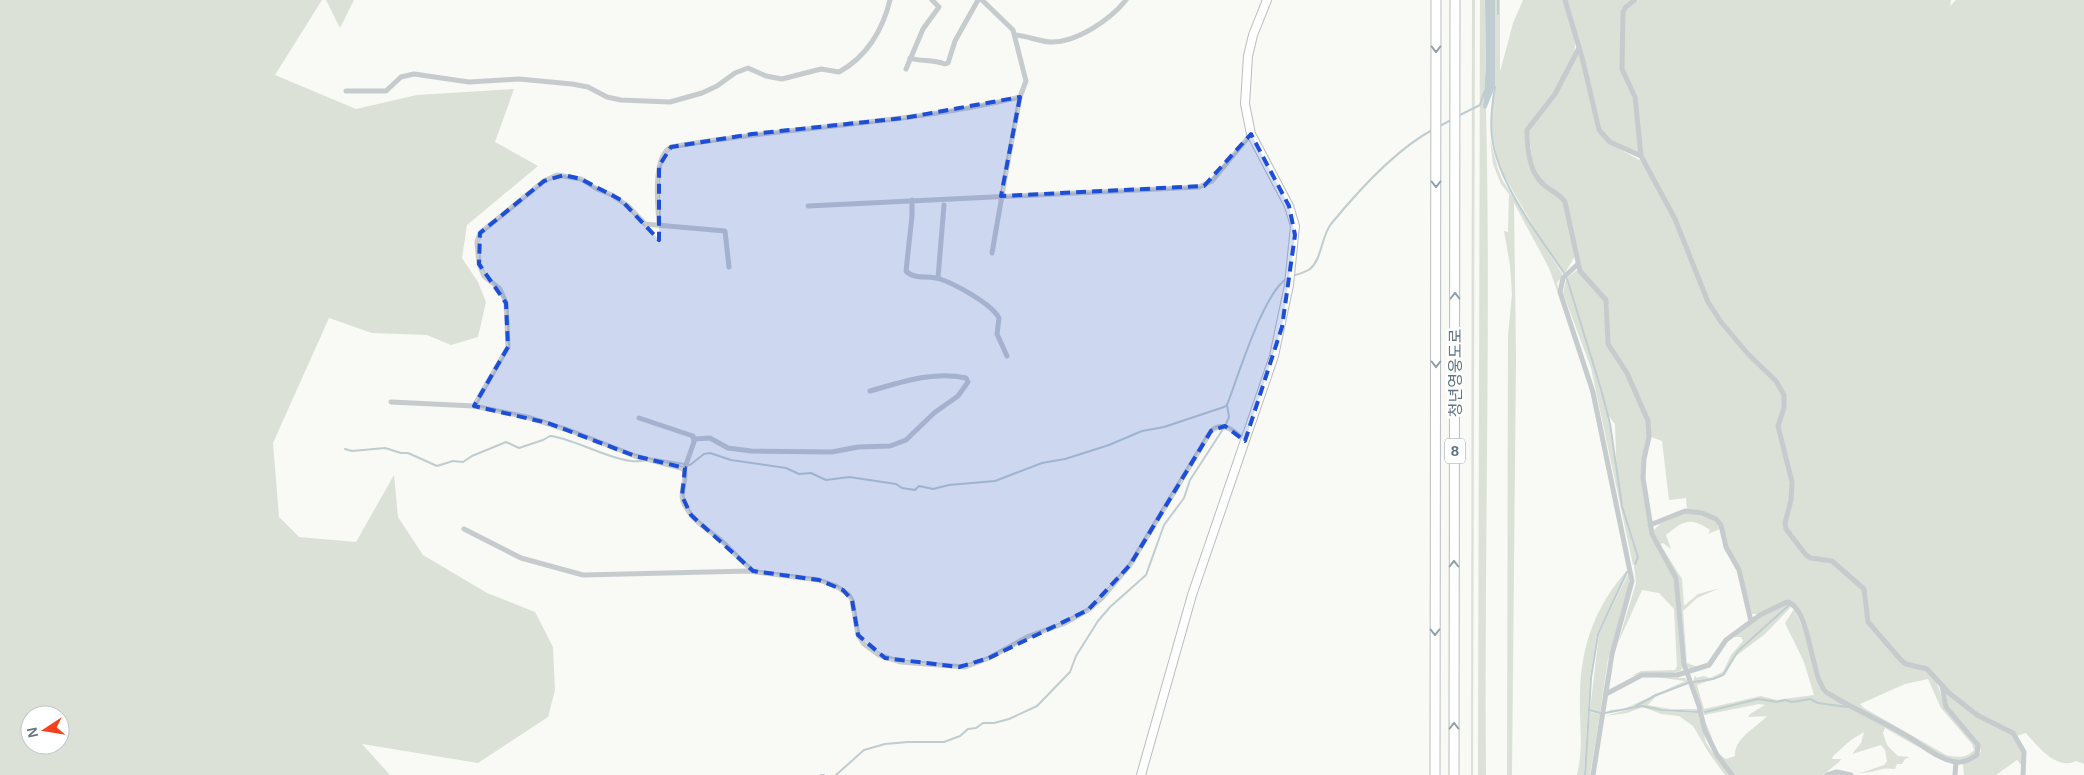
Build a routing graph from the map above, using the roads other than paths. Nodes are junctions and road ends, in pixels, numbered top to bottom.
1 (890, 0) edge
2 (932, 0) edge
3 (980, 0) edge
4 (1126, 0) edge
5 (1267, 0) edge
6 (1436, 0) edge
7 (1456, 0) edge
8 (1565, 0) edge
9 (1635, 0) edge
10 (1015, 36) junction
11 (1578, 48) junction
12 (910, 58) junction
13 (906, 69) dead end
14 (346, 91) dead end
15 (1020, 97) junction
16 (1251, 134) junction
17 (1641, 156) junction
18 (1001, 196) junction
19 (912, 200) junction
20 (944, 205) dead end
21 (808, 206) dead end
22 (659, 225) junction
23 (992, 253) dead end
24 (1578, 264) junction
25 (729, 268) dead end
26 (938, 278) junction
27 (1007, 356) dead end
28 (870, 391) dead end
29 (391, 402) dead end
30 (474, 406) junction
31 (639, 418) dead end
32 (694, 439) junction
33 (1245, 441) junction
34 (684, 470) junction
35 (1650, 525) junction
36 (464, 530) dead end
37 (753, 571) junction
38 (1751, 622) junction
39 (1686, 672) junction
40 (1942, 686) junction
41 (1606, 694) junction
42 (1956, 762) junction
43 (1141, 775) edge
44 (1435, 775) edge
45 (1454, 775) edge
46 (1593, 775) edge
47 (1732, 775) edge
48 (1827, 775) edge
49 (1851, 775) edge
50 (1955, 775) edge
51 (2023, 775) edge

1 - 14 street
2 - 12 street
3 - 10 street
3 - 12 street
4 - 10 street
5 - 16 main road
6 -> 44 highway, 청년영웅도로 / 8
45 -> 7 highway, 청년영웅도로 / 8
8 - 11 street
9 - 17 street
10 - 15 street
11 - 17 street
11 - 24 street
12 - 13 street
15 - 18 street
15 - 22 street
16 - 18 street
16 - 33 main road
17 - 40 street
18 - 19 street
18 - 23 street
19 - 21 street
19 - 26 street
20 - 26 street
22 - 25 street
22 - 30 street
24 - 35 street
24 - 41 street
26 - 27 street
28 - 32 street
29 - 30 street
30 - 34 street
31 - 32 street
32 - 34 street
33 - 37 street
33 - 43 main road
34 - 37 street
35 - 38 street
35 - 39 street
36 - 37 street
38 - 39 street
38 - 42 street
39 - 41 street
39 - 47 street
40 - 42 street
40 - 51 street
41 - 46 street
42 - 50 street
48 - 49 street

